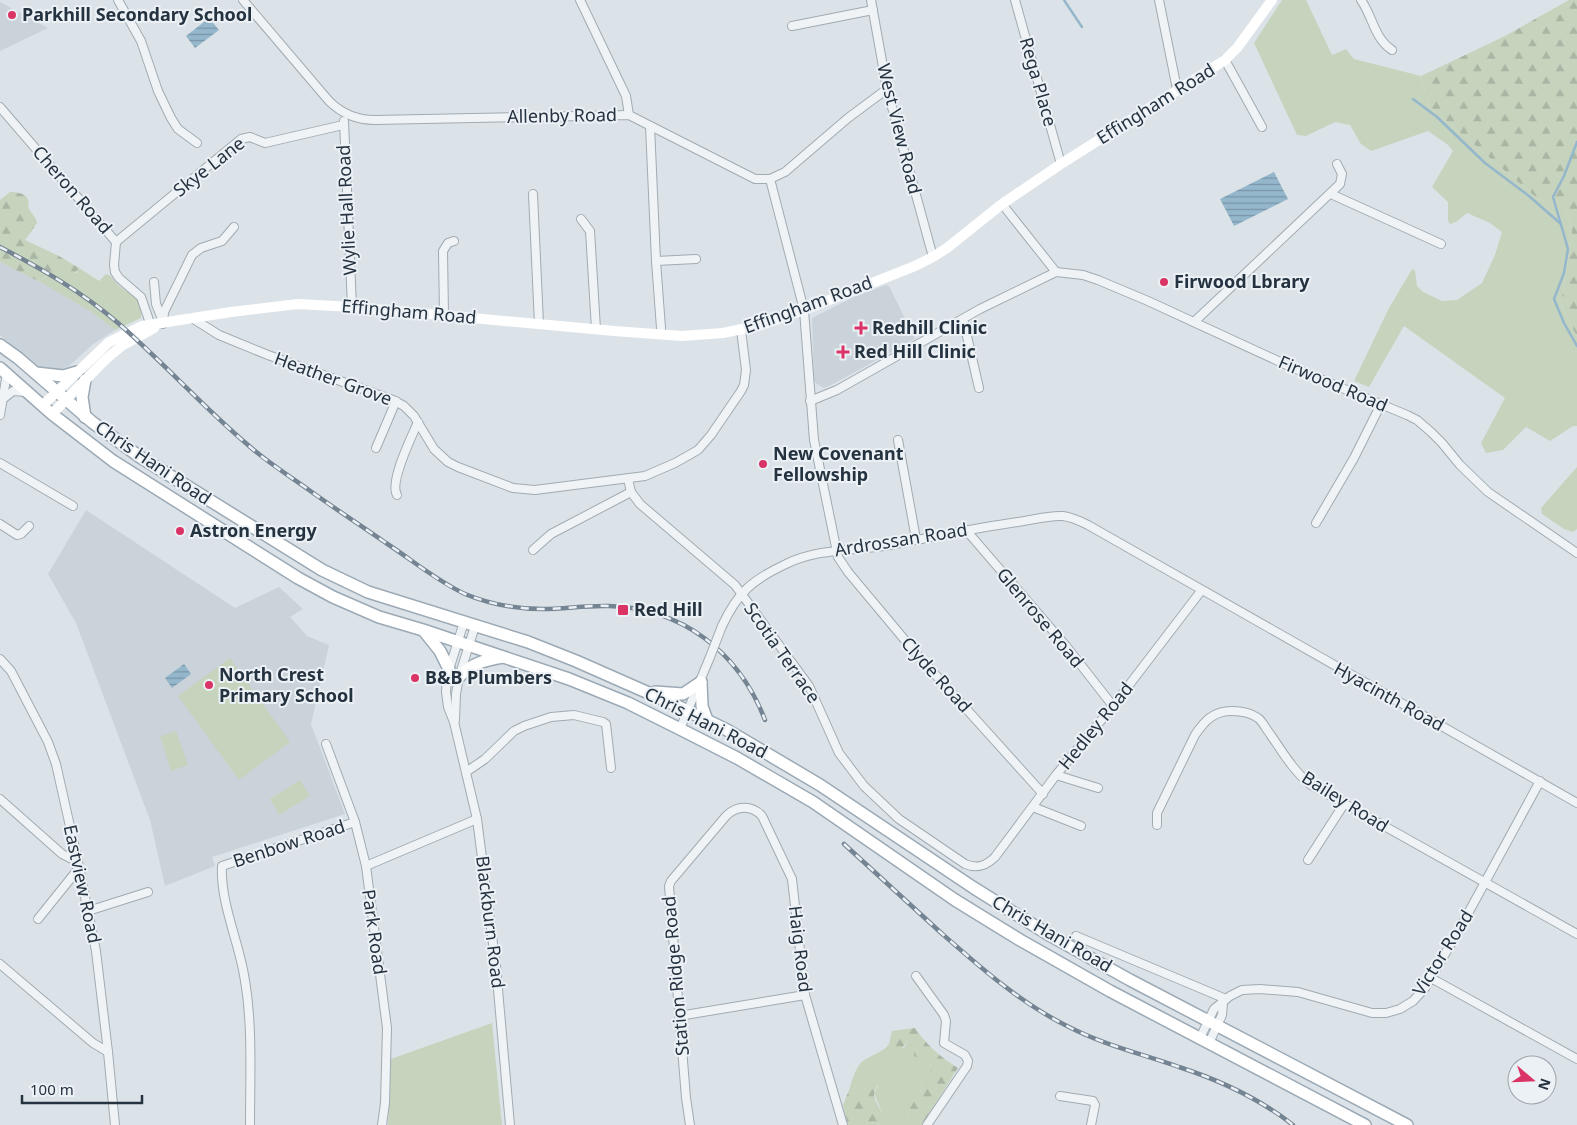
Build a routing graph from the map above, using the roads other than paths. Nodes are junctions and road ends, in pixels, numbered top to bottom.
1 (118, 0) edge
2 (243, 0) edge
3 (580, 0) edge
4 (871, 0) edge
5 (1016, 0) edge
6 (1159, 0) edge
7 (1272, 0) edge
8 (1361, 0) edge
9 (873, 10) junction
10 (792, 26) dead end
11 (1392, 50) dead end
12 (1225, 60) junction
13 (887, 89) junction
14 (1177, 89) junction
15 (0, 107) edge
16 (346, 114) junction
17 (629, 115) junction
18 (343, 125) junction
19 (650, 126) junction
20 (1262, 127) dead end
21 (197, 143) dead end
22 (1061, 164) junction
23 (1337, 164) dead end
24 (770, 179) junction
25 (533, 194) dead end
26 (1331, 194) junction
27 (1002, 204) junction
28 (580, 219) dead end
29 (234, 227) dead end
30 (454, 241) dead end
31 (116, 242) junction
32 (1441, 244) dead end
33 (933, 257) junction
34 (696, 259) dead end
35 (656, 261) junction
36 (1056, 272) junction
37 (154, 282) dead end
38 (352, 307) junction
39 (804, 310) junction
40 (444, 316) junction
41 (192, 318) junction
42 (963, 319) junction
43 (163, 322) junction
44 (1194, 322) junction
45 (540, 324) junction
46 (151, 327) junction
47 (661, 328) dead end
48 (596, 329) junction
49 (741, 330) junction
50 (0, 346) edge
51 (3, 370) edge
52 (34, 373) junction
53 (81, 376) junction
54 (979, 388) dead end
55 (30, 393) junction
56 (60, 396) junction
57 (3, 399) junction
58 (396, 401) junction
59 (810, 401) junction
60 (1381, 404) junction
61 (43, 405) junction
62 (52, 414) junction
63 (0, 415) edge
64 (85, 417) junction
65 (418, 422) junction
66 (898, 440) dead end
67 (376, 448) dead end
68 (0, 463) edge
69 (628, 479) junction
70 (631, 492) junction
71 (397, 495) dead end
72 (73, 506) dead end
73 (1316, 523) dead end
74 (0, 524) edge
75 (29, 526) dead end
76 (966, 530) junction
77 (916, 539) junction
78 (533, 550) dead end
79 (836, 551) junction
80 (1577, 552) edge
81 (1201, 591) junction
82 (741, 593) junction
83 (469, 624) junction
84 (423, 630) junction
85 (463, 644) junction
86 (504, 657) junction
87 (0, 659) edge
88 (449, 669) junction
89 (459, 676) junction
90 (701, 682) junction
91 (646, 691) junction
92 (1113, 706) junction
93 (688, 711) junction
94 (707, 720) junction
95 (454, 722) junction
96 (680, 729) junction
97 (326, 744) dead end
98 (611, 768) dead end
99 (466, 772) junction
100 (1056, 775) junction
101 (1540, 781) junction
102 (1098, 788) dead end
103 (1043, 794) junction
104 (0, 799) edge
105 (1577, 803) edge
106 (1344, 804) junction
107 (1033, 807) junction
108 (726, 816) joint
109 (477, 819) junction
110 (355, 822) junction
111 (1157, 825) dead end
112 (1081, 826) dead end
113 (1308, 860) dead end
114 (990, 862) joint
115 (79, 865) junction
116 (366, 866) junction
117 (1485, 882) junction
118 (148, 892) dead end
119 (88, 911) junction
120 (38, 919) dead end
121 (1577, 934) edge
122 (1076, 936) dead end
123 (0, 964) edge
124 (916, 976) dead end
125 (1431, 978) junction
126 (805, 995) junction
127 (1225, 1001) junction
128 (679, 1016) junction
129 (1213, 1023) junction
130 (1204, 1040) junction
131 (108, 1052) junction
132 (1577, 1059) edge
133 (1060, 1096) dead end
134 (115, 1125) edge
135 (250, 1125) edge
136 (382, 1125) edge
137 (510, 1125) edge
138 (690, 1125) edge
139 (843, 1125) edge
140 (927, 1125) edge
141 (1091, 1125) edge
142 (1365, 1125) edge
143 (1407, 1125) edge

1 - 21 street
2 - 16 street, Allenby Road
3 - 17 street
4 - 9 street, West View Road
5 - 22 street, Rega Place
6 - 14 street
7 - 12 street, Effingham Road
8 - 11 street
9 - 10 street
9 - 13 street, West View Road
12 - 14 street, Effingham Road
12 - 20 street
13 - 24 street
13 - 33 street, West View Road
14 - 22 street, Effingham Road
15 - 31 street, Cheron Road
16 - 17 street, Allenby Road
16 - 18 street, Wylie Hall Road
17 - 19 street, Allenby Road
18 - 31 street, Skye Lane
18 - 38 street, Wylie Hall Road
19 - 24 street, Allenby Road
19 - 35 street
22 - 27 street, Effingham Road
23 - 26 street
24 - 39 street, Clyde Road
25 - 45 street
26 - 32 street
26 - 44 street
27 - 33 street, Effingham Road
27 - 36 street
28 - 48 street
29 - 43 street
30 - 40 street
31 - 46 street, Cheron Road
33 - 39 street, Effingham Road
34 - 35 street
35 - 47 street
36 - 42 street
36 - 44 street, Firwood Road
37 - 43 street
38 - 40 street, Effingham Road
38 - 41 street, Effingham Road
39 - 49 street, Effingham Road
39 - 59 street, Clyde Road
40 - 45 street, Effingham Road
41 - 43 street, Effingham Road
41 - 58 street, Heather Grove
42 - 54 street
42 - 59 street
43 - 46 street, Effingham Road
44 - 60 street, Firwood Road
45 - 48 street, Effingham Road
46 - 53 street, Effingham Road
48 - 49 street, Effingham Road
49 - 69 street, Heather Grove
50 - 52 main road, Chris Hani Road
51 - 55 main road, Chris Hani Road
51 - 57 street
52 - 53 main road
52 - 56 main road, Chris Hani Road
53 - 56 street, Effingham Road
53 - 64 main road
55 - 57 street
55 - 61 main road, Chris Hani Road
56 - 61 street, Effingham Road
56 - 62 street, Effingham Road
56 - 64 main road, Chris Hani Road
57 - 63 street
58 - 65 street, Heather Grove
58 - 67 street
59 - 79 street, Clyde Road
60 - 73 street
60 - 80 street, Firwood Road
61 - 62 main road, Chris Hani Road
62 - 84 main road, Chris Hani Road
64 - 83 main road, Chris Hani Road
65 - 69 street, Heather Grove
65 - 71 street
66 - 77 street
68 - 72 street
69 - 70 street
70 - 78 street
70 - 82 street, Scotia Terrace
74 - 75 street
76 - 77 street, Ardrossan Road
76 - 81 street, Ardrossan Road
76 - 92 street, Glenrose Road
77 - 79 street, Ardrossan Road
79 - 82 street, Ardrossan Road
79 - 103 street, Clyde Road
81 - 92 street, Hedley Road
81 - 101 street, Hyacinth Road
82 - 90 street, Ardrossan Road, bridge
82 - 114 street, Scotia Terrace
83 - 85 street, Blackburn Road
83 - 85 street, Blackburn Road
83 - 91 main road, Chris Hani Road
84 - 85 main road, Chris Hani Road
84 - 88 main road
85 - 86 main road, Chris Hani Road
85 - 88 street, Blackburn Road
85 - 89 street, Blackburn Road
86 - 89 main road
86 - 96 main road, Chris Hani Road
87 - 115 street, Eastview Road
88 - 95 street, Blackburn Road
89 - 95 street, Blackburn Road
90 - 91 main road
90 - 93 street, Ardrossan Road
90 - 94 main road
91 - 93 main road, Chris Hani Road
92 - 100 street, Hedley Road
93 - 94 main road, Chris Hani Road
93 - 96 street, Ardrossan Road
94 - 129 main road, Chris Hani Road
95 - 99 street, Blackburn Road
96 - 130 main road, Chris Hani Road
97 - 110 street, Park Road
98 - 99 street
99 - 109 street, Blackburn Road
100 - 102 street
100 - 103 street, Hedley Road
101 - 105 street, Hyacinth Road
101 - 117 street, Victor Road
103 - 107 street, Hedley Road
104 - 115 street
106 - 111 street, Bailey Road
106 - 113 street
106 - 117 street, Bailey Road
107 - 112 street
107 - 114 street, Hedley Road
108 - 126 street, Haig Road
108 - 128 street, Station Ridge Road
109 - 116 street
109 - 137 street, Blackburn Road
110 - 116 street, Park Road
110 - 135 street, Benbow Road
115 - 119 street, Eastview Road
115 - 120 street
116 - 136 street, Park Road
117 - 121 street, Bailey Road
117 - 125 street, Victor Road
118 - 119 street
119 - 131 street, Eastview Road
122 - 127 street
123 - 131 street
124 - 140 street
125 - 127 street, Victor Road
125 - 132 street
126 - 128 street
126 - 139 street, Haig Road
127 - 129 street, Victor Road
128 - 138 street, Station Ridge Road
129 - 130 street, Victor Road
129 - 143 main road, Chris Hani Road
130 - 142 main road, Chris Hani Road
131 - 134 street, Eastview Road
133 - 141 street

